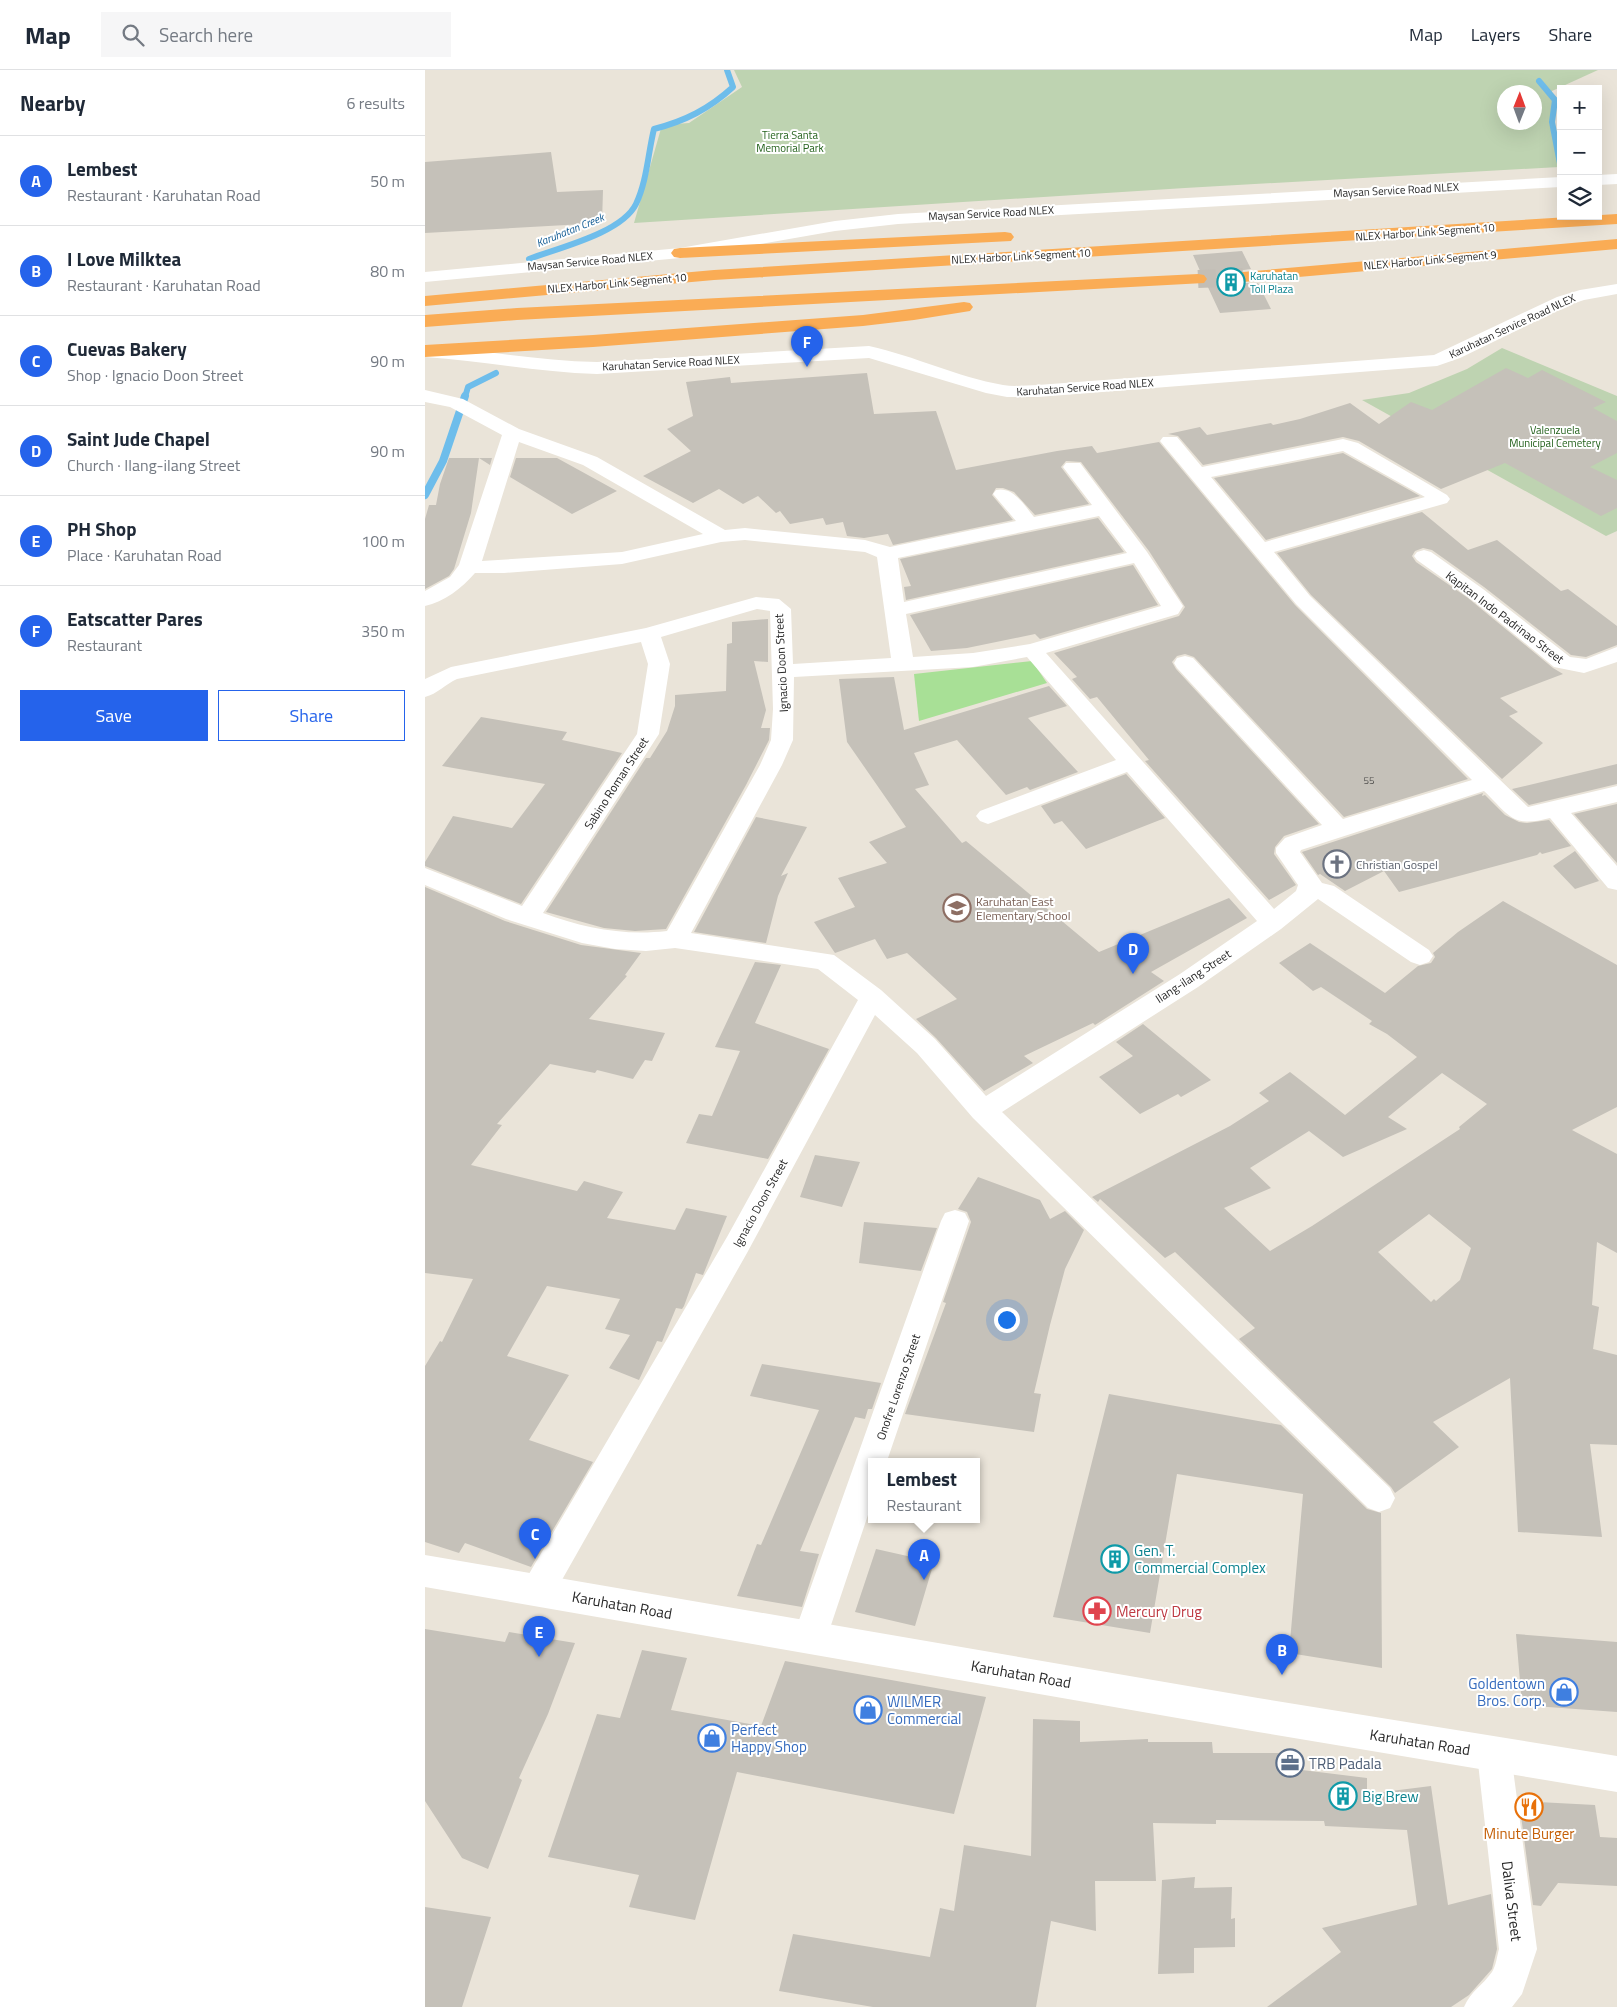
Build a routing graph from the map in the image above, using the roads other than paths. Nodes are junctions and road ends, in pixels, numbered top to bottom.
1 (1617, 179) edge
2 (1602, 180) edge
3 (1557, 182) edge
4 (1617, 205) edge
5 (1602, 206) edge
6 (1557, 208) edge
7 (1617, 219) edge
8 (1332, 220) dead end
9 (1026, 236) dead end
10 (1617, 244) edge
11 (680, 253) junction
12 (425, 277) edge
13 (1243, 277) tunnel mouth
14 (1198, 279) tunnel mouth
15 (1071, 287) junction
16 (1617, 289) edge
17 (425, 301) edge
18 (425, 321) edge
19 (425, 351) edge
20 (425, 396) edge
21 (512, 433) junction
22 (1170, 440) dead end
23 (1073, 467) dead end
24 (1198, 474) junction
25 (1003, 494) dead end
26 (1103, 509) junction
27 (1029, 524) junction
28 (721, 536) junction
29 (1260, 550) junction
30 (887, 554) junction
31 (1140, 556) junction
32 (1424, 556) dead end
33 (469, 567) junction
34 (425, 600) edge
35 (896, 610) junction
36 (649, 634) junction
37 (1031, 650) junction
38 (1617, 654) edge
39 (1185, 664) dead end
40 (903, 665) junction
41 (783, 671) junction
42 (425, 690) edge
43 (1133, 762) junction
44 (1490, 782) junction
45 (1617, 794) edge
46 (1555, 809) junction
47 (988, 816) dead end
48 (1338, 828) junction
49 (425, 876) edge
50 (1617, 882) edge
51 (1310, 889) junction
52 (528, 917) junction
53 (1272, 923) junction
54 (675, 939) junction
55 (1420, 956) dead end
56 (872, 997) junction
57 (983, 1111) junction
58 (955, 1221) dead end
59 (872, 1458) edge
60 (868, 1471) edge
61 (1379, 1498) dead end
62 (425, 1571) edge
63 (538, 1590) junction
64 (810, 1637) junction
65 (1494, 1754) junction
66 (1617, 1774) edge
67 (1483, 2007) edge

1 - 2 street
3 - 11 street, Maysan Service Road NLEX
4 - 5 highway
6 - 8 highway
7 - 17 highway, NLEX Harbor Link Segment 10
9 - 11 highway
10 - 13 highway, NLEX Harbor Link Segment 9
11 - 12 street, Maysan Service Road NLEX
14 - 15 highway
15 - 18 highway, NLEX Harbor Link Segment 10
15 - 19 highway
16 - 19 street, Karuhatan Service Road NLEX
20 - 21 street
21 - 28 street
21 - 33 street
22 - 24 street
23 - 26 street
24 - 29 street
24 - 29 street
25 - 27 street
26 - 27 street
26 - 31 street
27 - 30 street
28 - 30 street
28 - 33 street
29 - 44 street
30 - 35 street
31 - 35 street
31 - 37 street
32 - 38 street, Kapitan Indo Padrinao Street
33 - 34 street
35 - 40 street
36 - 41 street, Ignacio Doon Street
36 - 42 street, Ignacio Doon Street
36 - 52 street, Sabino Roman Street
37 - 40 street
37 - 43 street
39 - 48 street
40 - 41 street
41 - 54 street, Ignacio Doon Street
43 - 47 street
43 - 53 street
44 - 46 street
44 - 48 street
45 - 46 street
46 - 50 street
48 - 51 street
49 - 52 street
51 - 53 street, Ilang-ilang Street
51 - 55 street
52 - 54 street
53 - 57 street, Ilang-ilang Street
54 - 56 street
56 - 57 street
56 - 63 street, Ignacio Doon Street
57 - 61 street
58 - 59 street, Onofre Lorenzo Street
60 - 64 street, Onofre Lorenzo Street
62 - 63 street, Karuhatan Road
63 - 64 street, Karuhatan Road
64 - 65 street, Karuhatan Road
65 - 66 street, Karuhatan Road
65 - 67 street, Daliva Street

